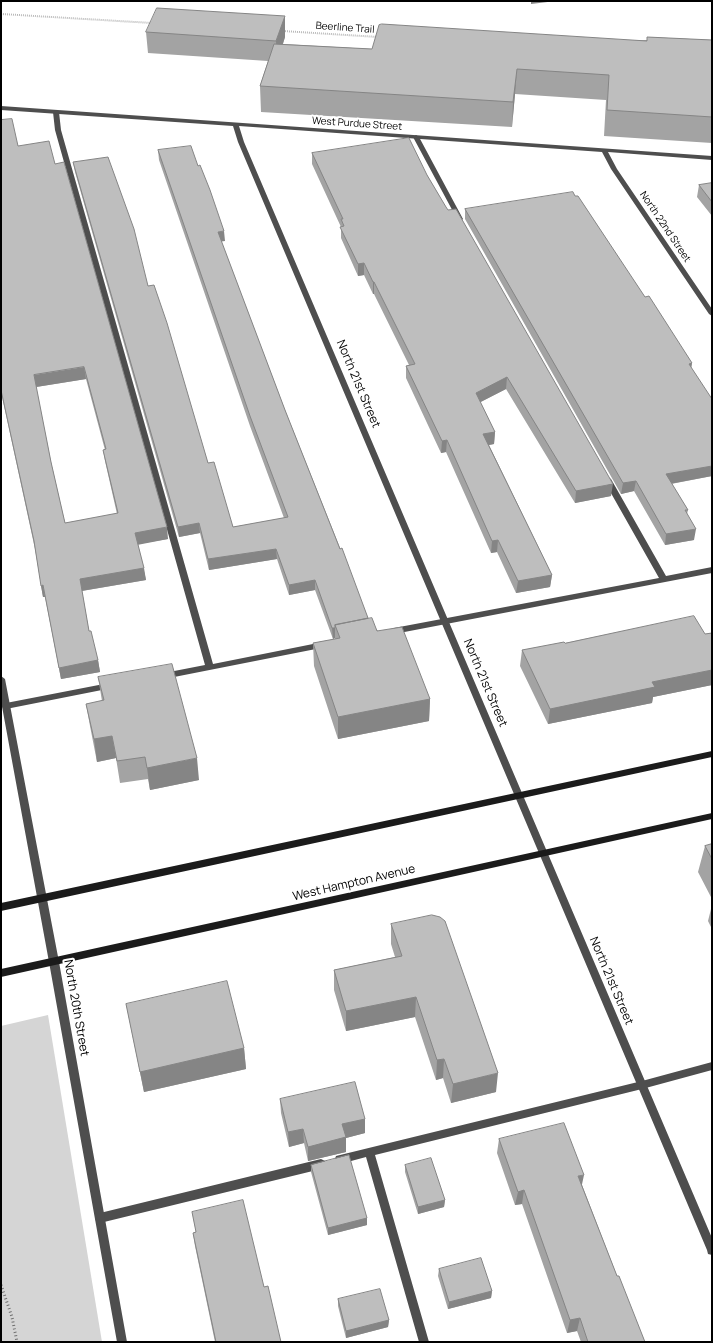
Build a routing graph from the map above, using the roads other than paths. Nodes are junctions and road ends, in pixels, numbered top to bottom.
1 (1, 108) edge
2 (56, 112) junction
3 (236, 124) junction
4 (416, 137) junction
5 (604, 150) junction
6 (712, 158) edge
7 (464, 227) edge
8 (712, 314) edge
9 (602, 469) edge
10 (712, 570) edge
11 (664, 580) junction
12 (446, 621) junction
13 (387, 632) edge
14 (333, 643) edge
15 (210, 667) junction
16 (157, 677) edge
17 (1, 679) edge
18 (119, 684) edge
19 (6, 706) junction
20 (712, 754) edge
21 (520, 795) junction
22 (712, 816) edge
23 (544, 853) junction
24 (42, 898) junction
25 (1, 907) edge
26 (54, 962) junction
27 (1, 973) edge
28 (712, 1066) edge
29 (642, 1085) junction
30 (369, 1152) junction
31 (100, 1218) junction
32 (712, 1250) edge
33 (122, 1342) edge
34 (424, 1342) edge

1 - 2 street, West Purdue Street
2 - 3 street, West Purdue Street
2 - 15 street
3 - 4 street, West Purdue Street
3 - 12 street, North 21st Street
4 - 5 street, West Purdue Street
4 - 7 street
5 - 6 street, West Purdue Street
5 - 8 street, North 22nd Street
9 - 11 street
10 - 11 street
11 - 12 street
12 - 13 street
12 - 21 street, North 21st Street
14 - 15 street
15 - 16 street
17 - 19 street, North 20th Street
18 - 19 street
19 - 24 street, North 20th Street
20 - 21 main road
21 - 23 street, North 21st Street
21 - 24 main road
22 - 23 main road, West Hampton Avenue
23 - 26 main road, West Hampton Avenue
23 - 29 street, North 21st Street
24 - 25 main road
24 - 26 street, North 20th Street
26 - 27 main road, West Hampton Avenue
26 - 31 street, North 20th Street
28 - 29 street
29 - 30 street
29 - 32 street, North 21st Street
30 - 31 street
30 - 34 street
31 - 33 street, North 20th Street

